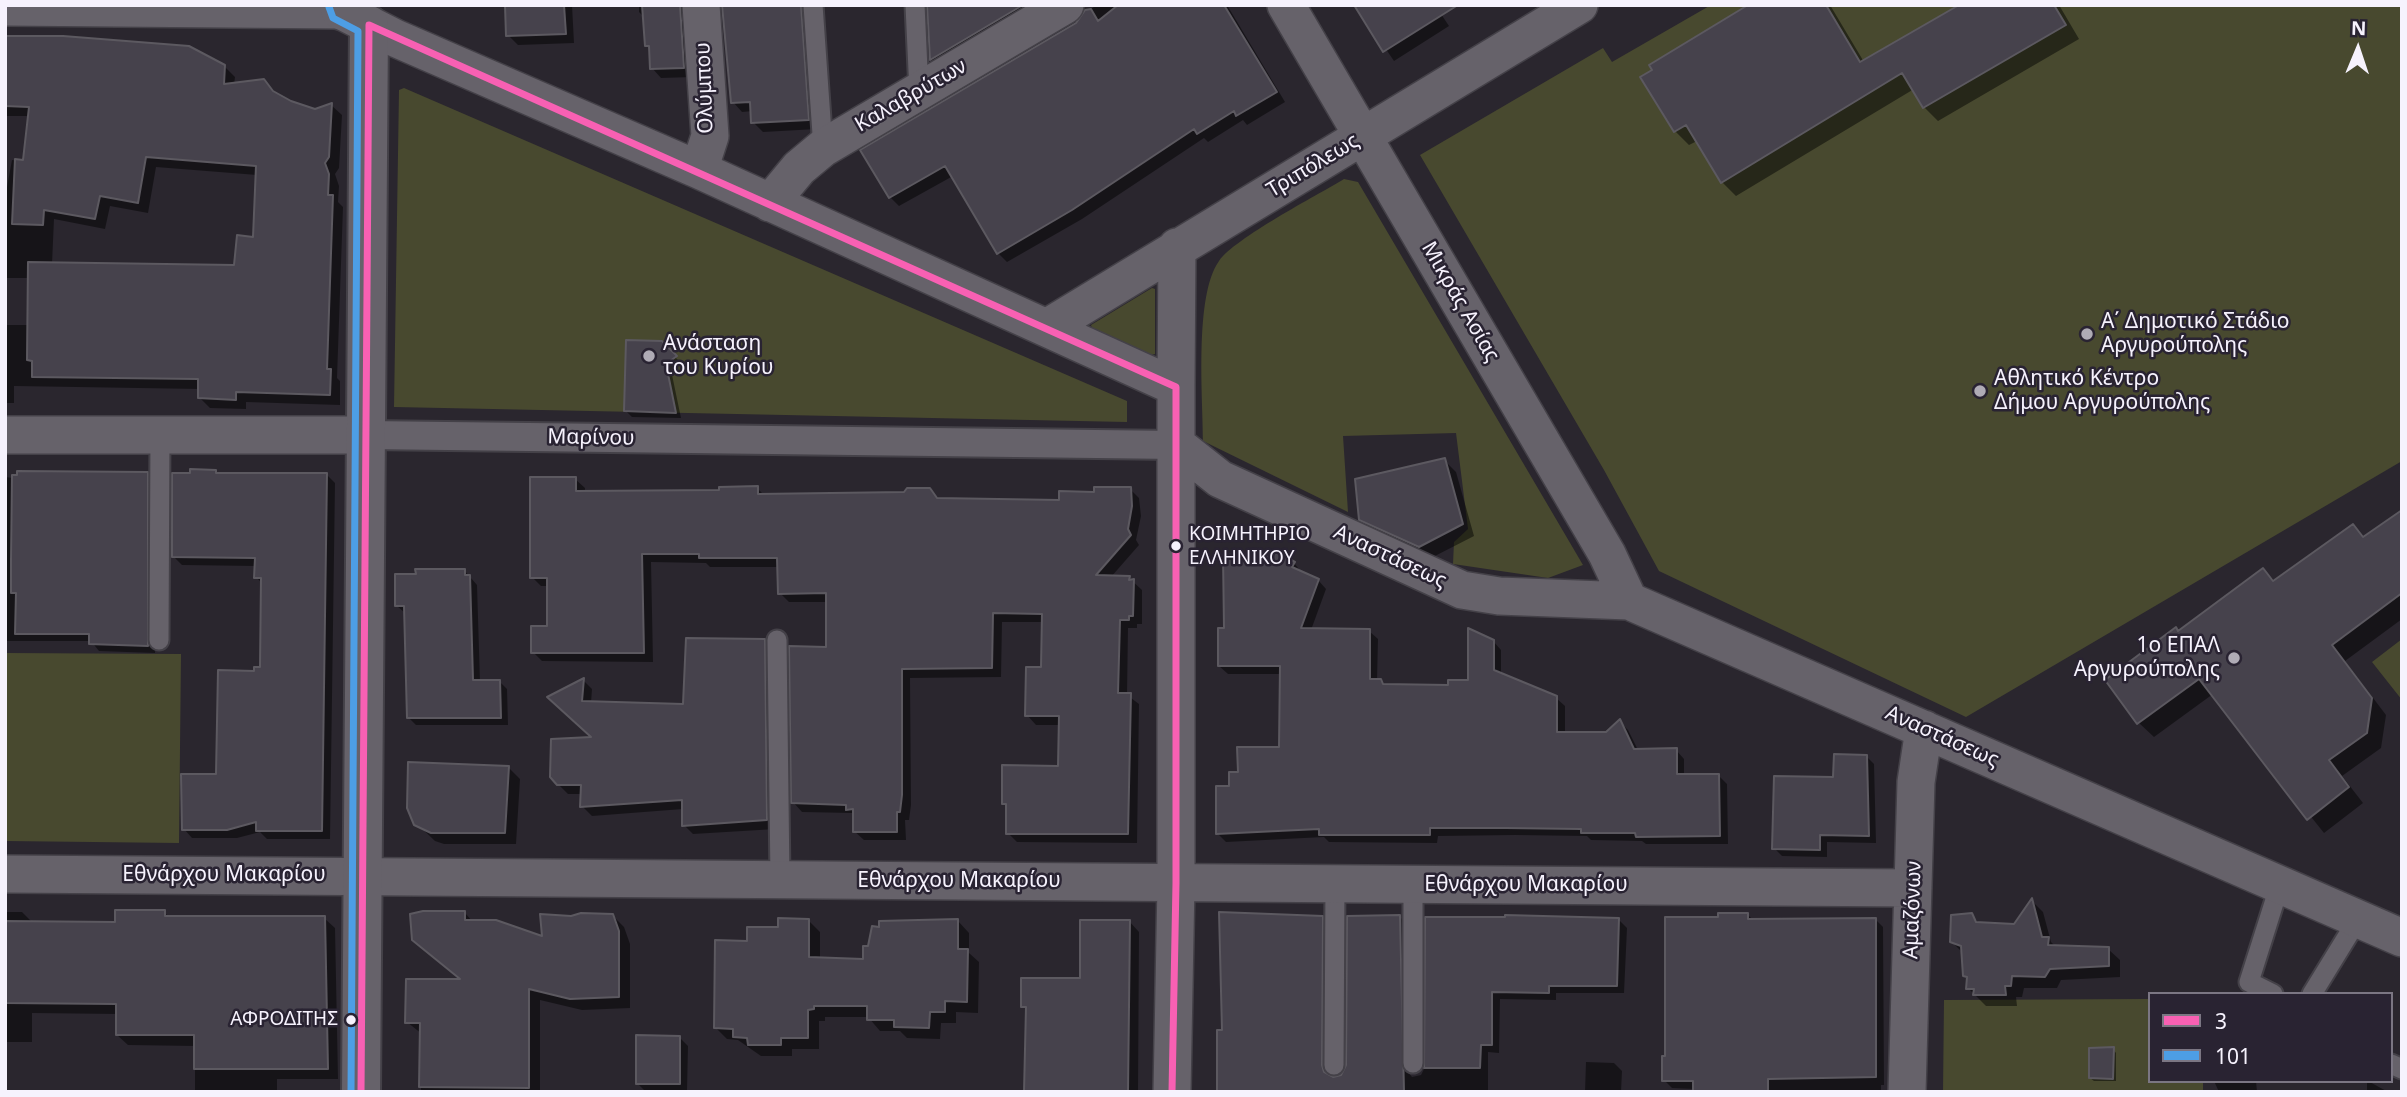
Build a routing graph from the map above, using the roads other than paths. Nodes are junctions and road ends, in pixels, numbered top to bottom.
1 (701, 5) edge
2 (813, 5) edge
3 (915, 5) edge
4 (1286, 5) edge
5 (1579, 5) edge
6 (5, 7) edge
7 (1049, 10) edge
8 (350, 13) edge
9 (919, 92) junction
10 (1363, 136) junction
11 (823, 148) junction
12 (699, 170) junction
13 (770, 202) junction
14 (1177, 247) junction
15 (1048, 327) junction
16 (1176, 387) junction
17 (5, 435) edge
18 (160, 435) junction
19 (366, 435) junction
20 (1177, 444) junction
21 (1629, 601) junction
22 (159, 640) dead end
23 (777, 640) dead end
24 (1924, 729) junction
25 (5, 874) edge
26 (363, 876) junction
27 (780, 879) junction
28 (1176, 883) junction
29 (1335, 883) junction
30 (1413, 884) junction
31 (2280, 884) junction
32 (1913, 888) junction
33 (2358, 919) junction
34 (2402, 938) edge
35 (2269, 992) edge
36 (2313, 992) edge
37 (1413, 1063) dead end
38 (1334, 1065) dead end
39 (361, 1092) edge
40 (1172, 1092) edge
41 (1907, 1092) edge

1 - 12 street, Ολύμπου
2 - 11 lane
3 - 9 lane
4 - 10 street, Μικράς Ασίας
5 - 10 street, Τριπόλεως
6 - 8 street
7 - 9 street, Καλαβρύτων
8 - 12 street
8 - 19 street
9 - 11 street, Καλαβρύτων
10 - 14 street, Τριπόλεως
10 - 21 street, Μικράς Ασίας
11 - 13 street, Καλαβρύτων
12 - 13 street
13 - 15 street
14 - 15 street, Τριπόλεως
14 - 16 street
15 - 16 street
16 - 20 street
17 - 18 street, Μαρίνου
18 - 19 street, Μαρίνου
18 - 22 lane
19 - 20 street, Μαρίνου
19 - 26 street
20 - 21 street, Αναστάσεως
20 - 28 street
21 - 24 street, Αναστάσεως
23 - 27 lane
24 - 31 street, Αναστάσεως
24 - 32 street, Αμαζόνων
25 - 26 street, Εθνάρχου Μακαρίου
26 - 27 street, Εθνάρχου Μακαρίου
26 - 39 street
27 - 28 street, Εθνάρχου Μακαρίου
28 - 29 street, Εθνάρχου Μακαρίου
28 - 40 street
29 - 30 street, Εθνάρχου Μακαρίου
29 - 38 lane
30 - 32 street, Εθνάρχου Μακαρίου
30 - 37 lane
31 - 33 street, Αναστάσεως
31 - 35 lane
32 - 41 street, Αμαζόνων
33 - 34 street, Αναστάσεως
33 - 36 lane

